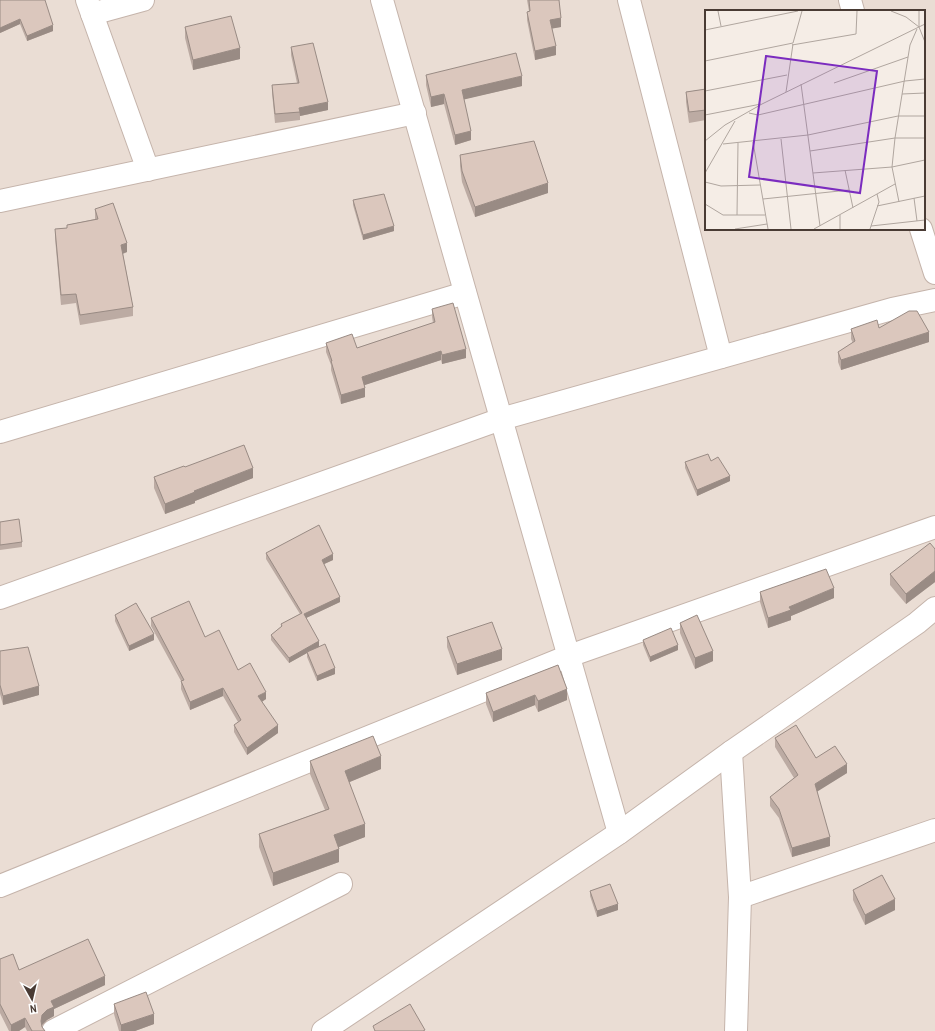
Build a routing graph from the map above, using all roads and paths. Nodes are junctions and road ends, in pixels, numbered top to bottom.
1 (143, 0) edge
2 (382, 0) edge
3 (629, 0) edge
4 (850, 0) edge
5 (90, 7) edge
6 (853, 10) edge
7 (415, 113) junction
8 (148, 170) junction
9 (0, 201) edge
10 (921, 230) edge
11 (935, 273) edge
12 (465, 293) junction
13 (935, 300) edge
14 (721, 357) junction
15 (501, 419) junction
16 (0, 432) edge
17 (935, 527) edge
18 (0, 598) edge
19 (935, 608) edge
20 (926, 623) edge
21 (569, 656) junction
22 (731, 752) junction
23 (935, 830) edge
24 (619, 833) junction
25 (341, 884) dead end
26 (0, 886) edge
27 (740, 896) junction
28 (53, 1031) edge
29 (323, 1031) edge
30 (736, 1031) edge

1 - 5 street
2 - 7 street
3 - 14 street
4 - 6 street
5 - 8 street
7 - 8 street
7 - 12 street
8 - 9 street
10 - 11 street
12 - 15 street
12 - 16 street
13 - 14 street
14 - 15 street
15 - 18 street
15 - 21 street
17 - 21 street
19 - 20 street
20 - 22 street
21 - 24 street
21 - 26 street
22 - 24 street
22 - 27 street
23 - 27 street
24 - 29 street
25 - 28 street
27 - 30 street

